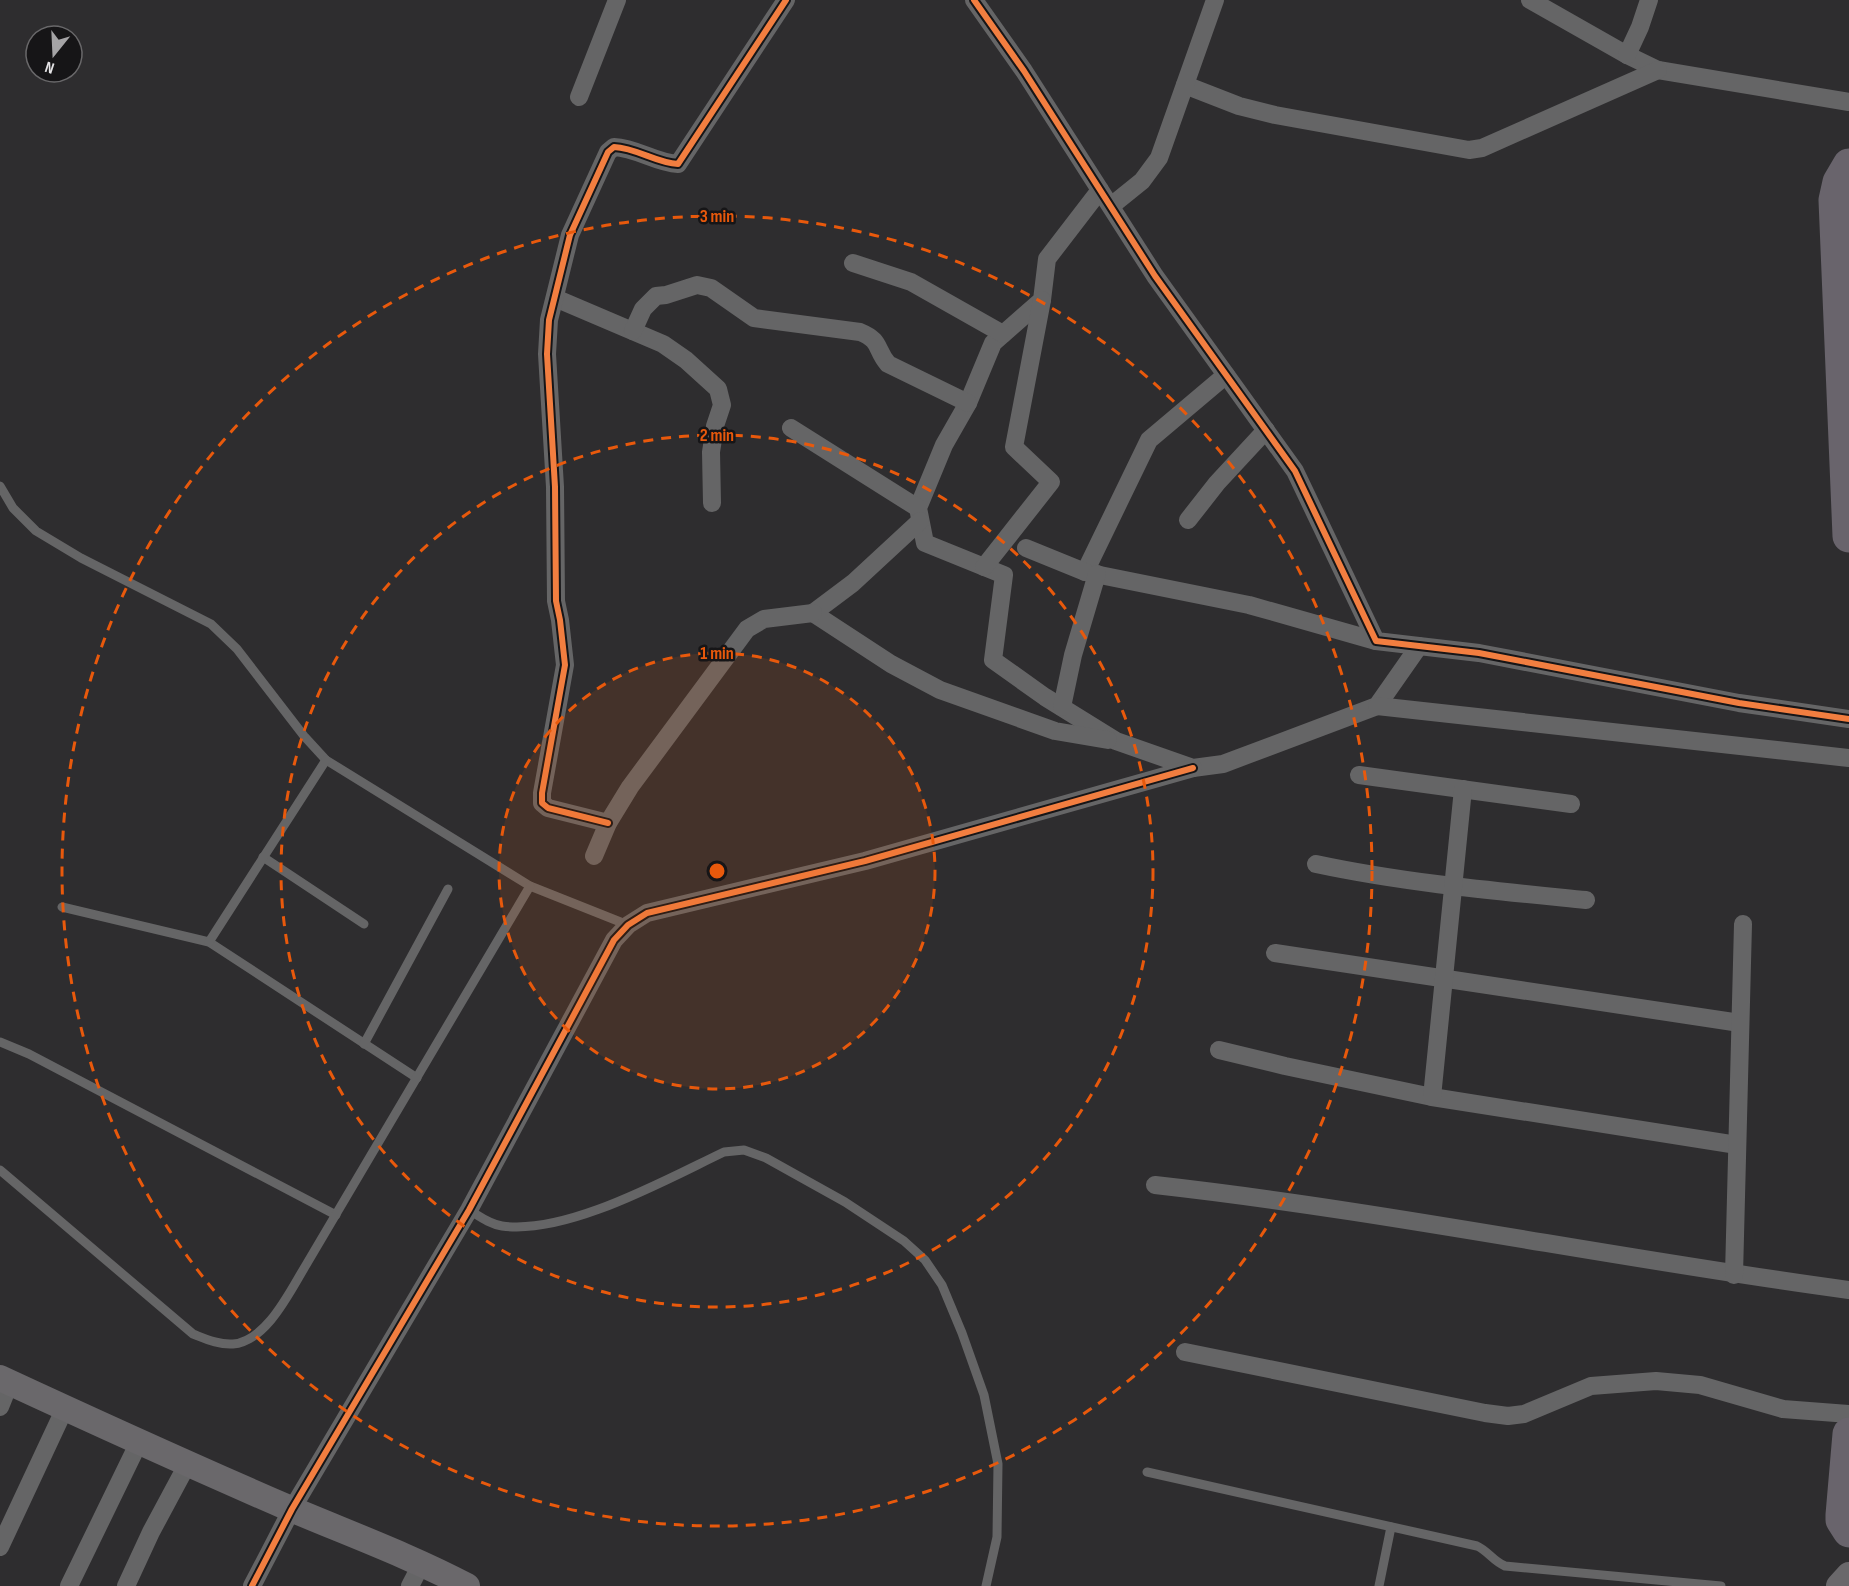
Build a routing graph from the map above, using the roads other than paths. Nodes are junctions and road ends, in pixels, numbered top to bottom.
1 (617, 0) edge
2 (786, 0) edge
3 (974, 0) edge
4 (1215, 0) edge
5 (1530, 0) edge
6 (1649, 0) edge
7 (1627, 55) junction
8 (1658, 70) junction
9 (1185, 85) junction
10 (579, 97) dead end
11 (1849, 102) edge
12 (1849, 165) edge
13 (1100, 190) junction
14 (1111, 206) junction
15 (853, 263) dead end
16 (555, 298) junction
17 (1042, 300) junction
18 (633, 331) junction
19 (1003, 334) junction
20 (1226, 375) junction
21 (968, 403) junction
22 (791, 428) dead end
23 (1266, 430) junction
24 (0, 486) edge
25 (712, 503) dead end
26 (919, 514) junction
27 (1188, 520) dead end
28 (1849, 536) edge
29 (1026, 548) dead end
30 (984, 567) junction
31 (1091, 573) junction
32 (813, 613) junction
33 (1376, 640) junction
34 (1419, 646) junction
35 (1377, 705) junction
36 (1062, 707) junction
37 (1849, 719) edge
38 (1116, 741) junction
39 (1849, 759) edge
40 (326, 760) junction
41 (1193, 768) junction
42 (1359, 775) dead end
43 (1463, 789) junction
44 (1571, 804) dead end
45 (608, 823) junction
46 (594, 856) dead end
47 (263, 857) junction
48 (1316, 864) dead end
49 (530, 886) junction
50 (1453, 886) junction
51 (447, 889) dead end
52 (1586, 900) dead end
53 (62, 907) dead end
54 (364, 924) dead end
55 (1743, 924) dead end
56 (628, 925) junction
57 (209, 942) junction
58 (1275, 953) dead end
59 (1444, 979) junction
60 (1740, 1023) junction
61 (0, 1042) edge
62 (364, 1044) junction
63 (1218, 1050) dead end
64 (417, 1078) junction
65 (1432, 1097) junction
66 (1737, 1145) junction
67 (0, 1170) edge
68 (1155, 1185) dead end
69 (469, 1210) junction
70 (336, 1215) junction
71 (1734, 1275) junction
72 (1849, 1290) edge
73 (1185, 1352) dead end
74 (5, 1380) edge
75 (0, 1407) edge
76 (65, 1408) junction
77 (1849, 1414) edge
78 (1849, 1434) edge
79 (139, 1442) junction
80 (188, 1463) junction
81 (1147, 1472) dead end
82 (292, 1509) junction
83 (1391, 1527) junction
84 (1849, 1532) edge
85 (0, 1547) edge
86 (422, 1563) junction
87 (1849, 1575) edge
88 (70, 1586) edge
89 (126, 1586) edge
90 (252, 1586) edge
91 (410, 1586) edge
92 (467, 1586) edge
93 (987, 1586) edge
94 (1379, 1586) edge
95 (1721, 1586) edge
96 (1839, 1586) edge

1 - 10 street
2 - 16 street
3 - 13 street
4 - 9 street
5 - 7 street
6 - 7 street
7 - 8 street
8 - 9 street
8 - 11 street
9 - 14 street
12 - 28 highway
13 - 14 street
13 - 17 street
14 - 20 street
15 - 19 street
16 - 18 street
16 - 45 street
17 - 19 street
17 - 30 street
18 - 21 street
18 - 25 street
19 - 21 street
20 - 23 street
20 - 31 street
21 - 26 street
22 - 26 street
23 - 27 street
23 - 33 street
24 - 40 lane
26 - 30 street
26 - 32 street
29 - 31 street
30 - 36 street
31 - 33 street
31 - 36 street
32 - 38 street
32 - 45 street
33 - 34 street
34 - 35 street
34 - 37 street
35 - 39 street
35 - 41 street
36 - 38 street
38 - 41 street
40 - 47 lane
40 - 49 lane
41 - 56 street
42 - 43 street
43 - 44 street
43 - 50 street
45 - 46 street
47 - 54 lane
47 - 57 lane
48 - 50 street
49 - 56 lane
49 - 64 lane
50 - 52 street
50 - 59 street
51 - 62 lane
53 - 57 lane
55 - 60 street
56 - 69 street
57 - 62 lane
58 - 59 street
59 - 60 street
59 - 65 street
60 - 66 street
61 - 70 lane
62 - 64 lane
63 - 65 street
64 - 70 lane
65 - 66 street
66 - 71 street
67 - 70 lane
68 - 71 street
69 - 82 street
69 - 93 lane
71 - 72 street
73 - 77 street
74 - 75 street
74 - 76 street
76 - 79 street
76 - 85 street
78 - 84 highway
79 - 80 street
79 - 88 street
80 - 82 street
80 - 89 street
81 - 83 lane
82 - 86 street
82 - 90 street
83 - 94 lane
83 - 95 lane
86 - 91 street
86 - 92 street
87 - 96 street

